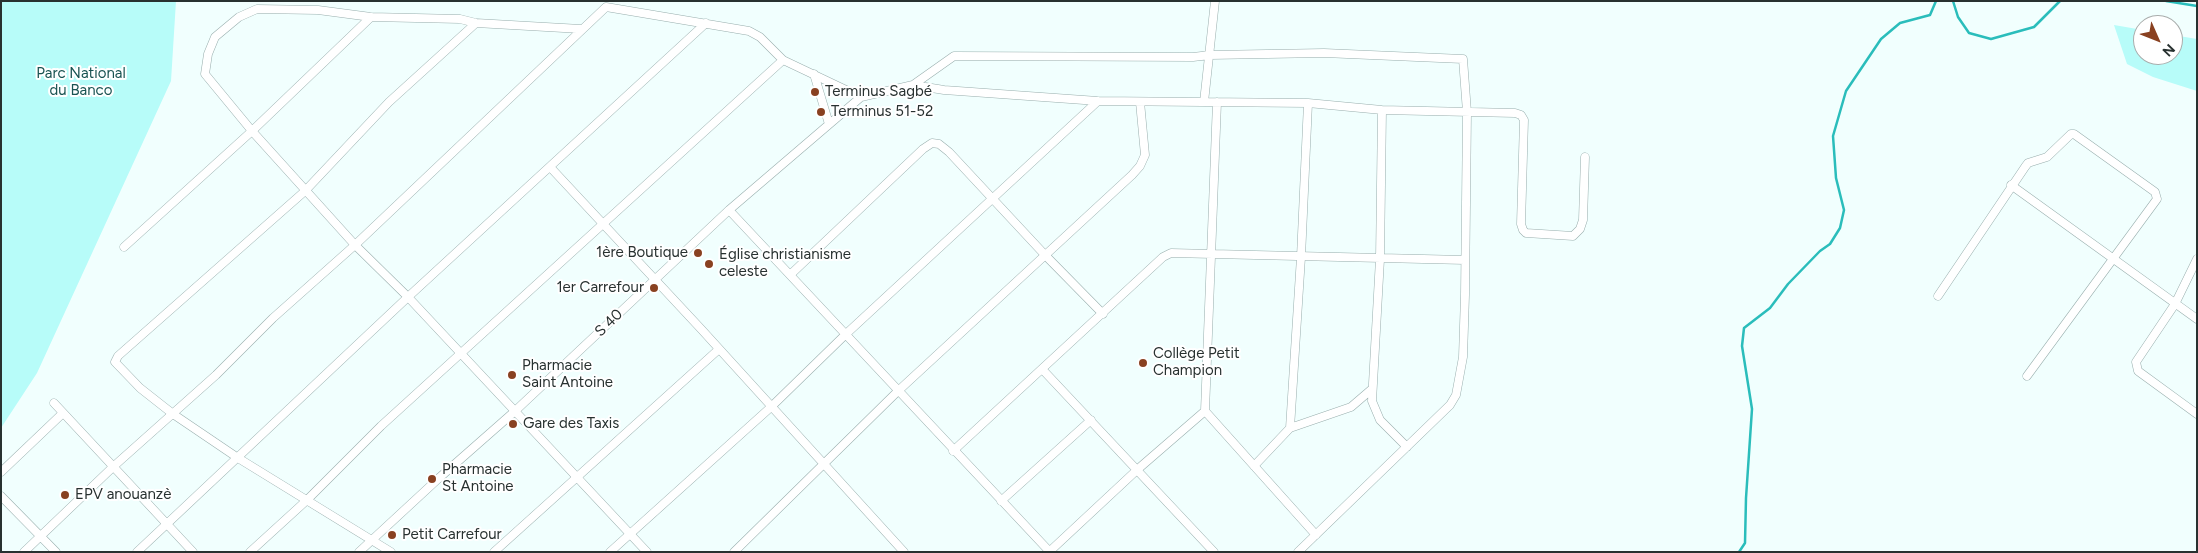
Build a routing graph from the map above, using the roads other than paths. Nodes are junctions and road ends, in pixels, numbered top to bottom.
1 (1215, 1) edge
2 (371, 17) junction
3 (476, 23) junction
4 (706, 23) junction
5 (581, 29) junction
6 (1210, 54) junction
7 (783, 60) junction
8 (814, 74) junction
9 (913, 85) junction
10 (861, 97) junction
11 (1098, 101) junction
12 (1140, 102) junction
13 (1204, 102) junction
14 (1217, 102) junction
15 (1308, 103) junction
16 (1382, 110) junction
17 (1467, 112) junction
18 (829, 124) junction
19 (252, 131) junction
20 (1585, 157) dead end
21 (550, 168) junction
22 (2011, 185) junction
23 (304, 191) junction
24 (991, 199) junction
25 (729, 210) junction
26 (602, 223) junction
27 (355, 245) junction
28 (124, 247) dead end
29 (1212, 254) junction
30 (1044, 255) junction
31 (1301, 257) junction
32 (1380, 259) junction
33 (2112, 259) junction
34 (2197, 259) edge
35 (1466, 260) junction
36 (790, 275) junction
37 (654, 280) junction
38 (1938, 296) dead end
39 (408, 297) junction
40 (2175, 304) junction
41 (1103, 314) junction
42 (2197, 319) edge
43 (846, 334) junction
44 (718, 350) junction
45 (460, 354) junction
46 (1042, 369) junction
47 (2027, 376) dead end
48 (1372, 389) junction
49 (898, 391) junction
50 (54, 403) dead end
51 (771, 407) junction
52 (1205, 411) junction
53 (514, 412) junction
54 (64, 413) junction
55 (172, 414) junction
56 (2197, 414) edge
57 (1091, 420) junction
58 (1290, 428) junction
59 (1407, 447) junction
60 (954, 451) junction
61 (238, 458) junction
62 (824, 465) junction
63 (114, 466) junction
64 (1254, 466) junction
65 (1138, 469) junction
66 (1, 472) edge
67 (578, 478) junction
68 (1, 496) edge
69 (307, 500) junction
70 (1001, 501) junction
71 (166, 524) junction
72 (630, 533) junction
73 (1316, 534) junction
74 (41, 536) junction
75 (372, 540) junction
76 (24, 552) edge
77 (56, 552) edge
78 (137, 552) edge
79 (193, 552) edge
80 (250, 552) edge
81 (359, 552) edge
82 (391, 552) edge
83 (494, 552) edge
84 (610, 552) edge
85 (647, 552) edge
86 (734, 552) edge
87 (904, 552) edge
88 (1049, 552) edge
89 (1214, 552) edge
90 (1298, 552) edge

1 - 6 street
2 - 3 street
2 - 19 street
2 - 19 street
3 - 5 street
3 - 23 street
4 - 5 street
4 - 7 street
4 - 21 street
5 - 27 street
6 - 9 street
6 - 13 street
6 - 17 street
7 - 8 street
7 - 26 street
8 - 10 street
8 - 18 street
9 - 10 street
9 - 11 street
10 - 18 street, S 40
11 - 12 street
11 - 24 street
12 - 13 street
12 - 30 street
13 - 14 street
14 - 15 street
14 - 29 street
15 - 16 street
15 - 31 street
16 - 17 street
16 - 32 street
17 - 20 street
17 - 35 street
18 - 25 street, S 40
19 - 23 street
19 - 28 street
21 - 26 street
21 - 39 street
22 - 33 street
22 - 33 street
22 - 38 street
23 - 27 street
23 - 55 street
24 - 30 street
24 - 36 street
24 - 43 street
25 - 36 street
25 - 37 street, S 40
26 - 37 street
26 - 45 street
27 - 39 street
27 - 55 street
29 - 31 street
29 - 41 street
29 - 52 street
30 - 41 street
30 - 49 street
31 - 32 street
31 - 58 street
32 - 35 street
32 - 48 street
33 - 40 street
33 - 47 street
34 - 40 street
35 - 59 street
36 - 43 street
37 - 44 street
37 - 53 street, S 40
39 - 45 street
39 - 61 street
40 - 42 street
40 - 56 street
41 - 46 street
43 - 49 street
43 - 51 street
44 - 51 street
44 - 67 street
45 - 53 street
45 - 69 street
46 - 57 street
46 - 60 street
48 - 58 street
48 - 59 street
49 - 60 street
49 - 62 street
50 - 54 street
51 - 62 street
51 - 72 street
52 - 64 street
52 - 65 street
53 - 67 street
53 - 75 street, S 40
54 - 63 street
54 - 66 street
55 - 61 street
55 - 63 street
57 - 65 street
57 - 70 street
58 - 64 street
59 - 73 street
60 - 70 street
61 - 69 street
61 - 71 street
62 - 86 street
62 - 87 street
63 - 71 street
63 - 74 street
64 - 73 street
65 - 88 street
65 - 89 street
67 - 72 street
67 - 83 street
68 - 74 street
69 - 75 street
69 - 80 street
70 - 88 street
71 - 78 street
71 - 79 street
72 - 84 street
72 - 85 street
73 - 90 street
74 - 76 street
74 - 77 street
75 - 81 street, S 40
75 - 82 street

